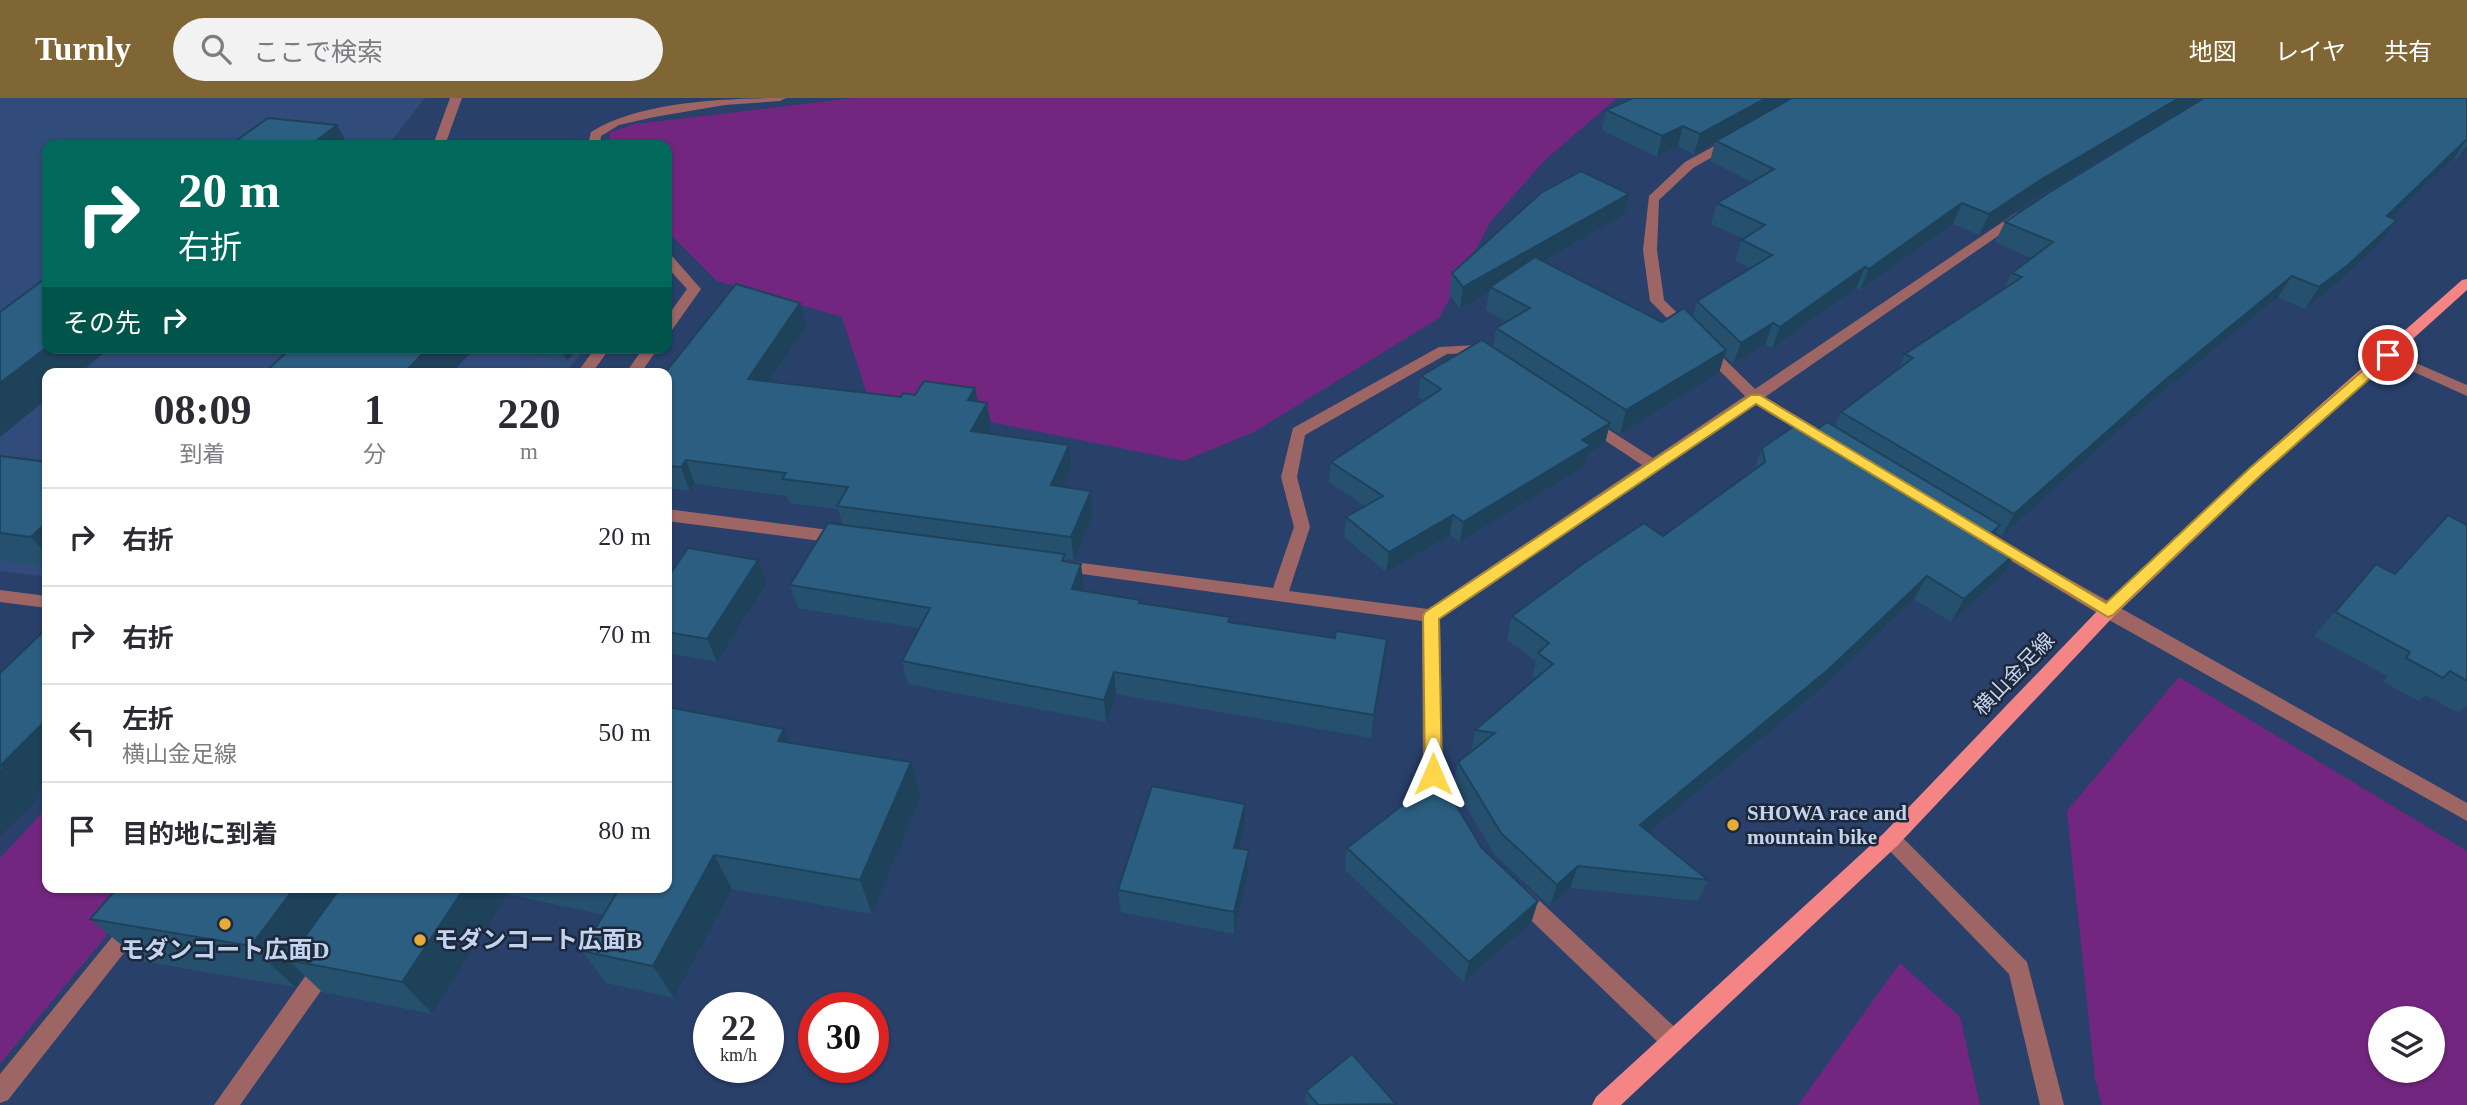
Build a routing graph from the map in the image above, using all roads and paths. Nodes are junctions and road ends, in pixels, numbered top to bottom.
1 (456, 98) edge
2 (659, 98) edge
3 (779, 98) edge
4 (653, 114) junction
5 (1744, 134) edge
6 (441, 140) edge
7 (595, 140) edge
8 (2037, 205) edge
9 (672, 265) edge
10 (2467, 283) edge
11 (672, 320) edge
12 (598, 354) edge
13 (2388, 355) junction
14 (1499, 363) edge
15 (587, 368) edge
16 (2467, 391) edge
17 (1755, 398) junction
18 (1577, 415) edge
19 (1826, 440) edge
20 (1654, 466) junction
21 (672, 516) edge
22 (1978, 533) edge
23 (857, 540) edge
24 (1048, 565) edge
25 (1279, 595) junction
26 (0, 596) edge
27 (42, 601) edge
28 (2108, 611) junction
29 (1431, 616) junction
30 (2467, 813) edge
31 (1460, 819) edge
32 (1891, 839) junction
33 (1504, 881) edge
34 (161, 893) edge
35 (342, 942) edge
36 (1673, 1041) junction
37 (0, 1092) edge
38 (226, 1105) edge
39 (1604, 1105) edge
40 (2052, 1105) edge

1 - 6 street
2 - 4 street
3 - 4 street
4 - 7 street
5 - 17 street
8 - 17 street
9 - 11 street
10 - 13 main road, 横山金足線
12 - 15 street
13 - 16 street
13 - 28 main road, 横山金足線
14 - 25 street
17 - 19 street
17 - 20 street
18 - 20 street
20 - 29 street
21 - 23 street
22 - 28 street
24 - 25 street
25 - 29 street
26 - 27 street
28 - 30 street
28 - 32 main road, 横山金足線
29 - 31 street
32 - 36 main road, 横山金足線
32 - 40 street
33 - 36 street
34 - 37 street
35 - 38 street
36 - 39 main road, 横山金足線

